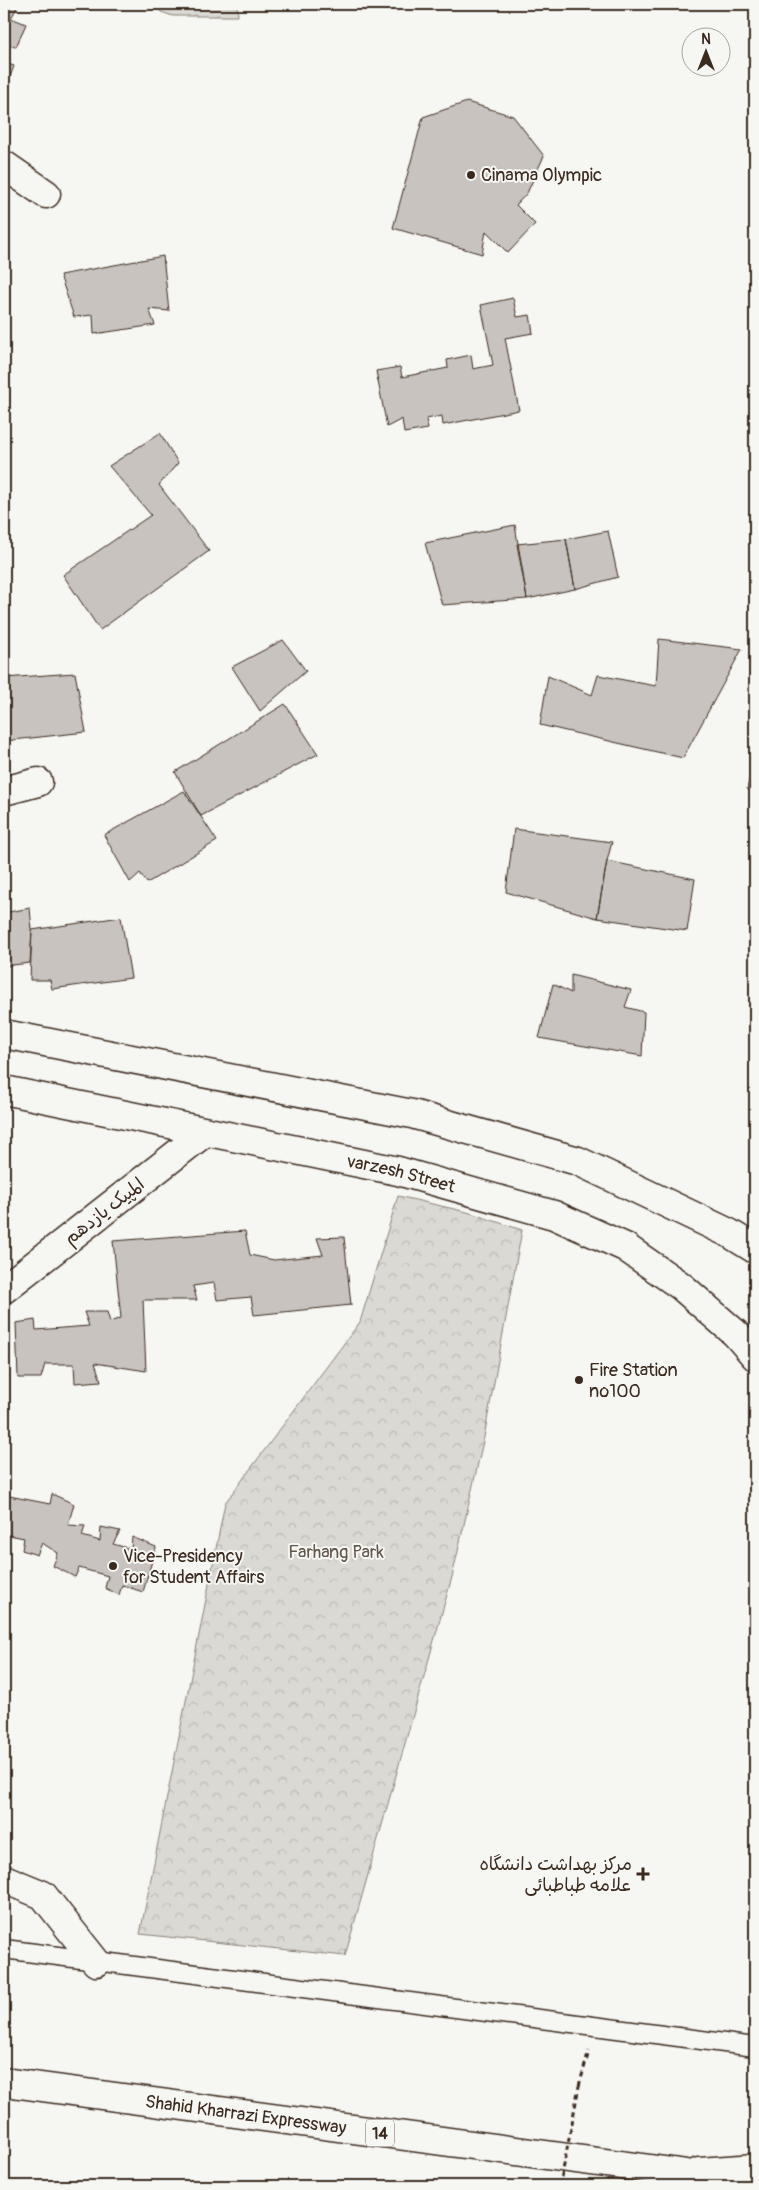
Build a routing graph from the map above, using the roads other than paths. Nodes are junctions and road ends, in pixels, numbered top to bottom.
1 (4, 165) edge
2 (46, 194) dead end
3 (38, 782) dead end
4 (4, 791) edge
5 (4, 1034) edge
6 (4, 1090) edge
7 (205, 1132) junction
8 (755, 1249) edge
9 (4, 1289) edge
10 (755, 1355) edge
11 (4, 1878) edge
12 (4, 1949) edge
13 (96, 1962) junction
14 (755, 2047) edge
15 (4, 2082) edge
16 (755, 2168) edge
17 (680, 2173) junction
18 (755, 2186) edge

1 - 2 main road
3 - 4 main road
5 - 8 main road
6 - 7 main road, varzesh Street
7 - 9 main road, المپیک یازدهم
7 - 10 main road, varzesh Street
11 - 13 main road
12 - 13 lane
13 - 14 lane
15 - 17 main road, Shahid Kharrazi Expressway / 14
16 - 17 main road
17 - 18 main road, Shahid Kharrazi Expressway / 14

